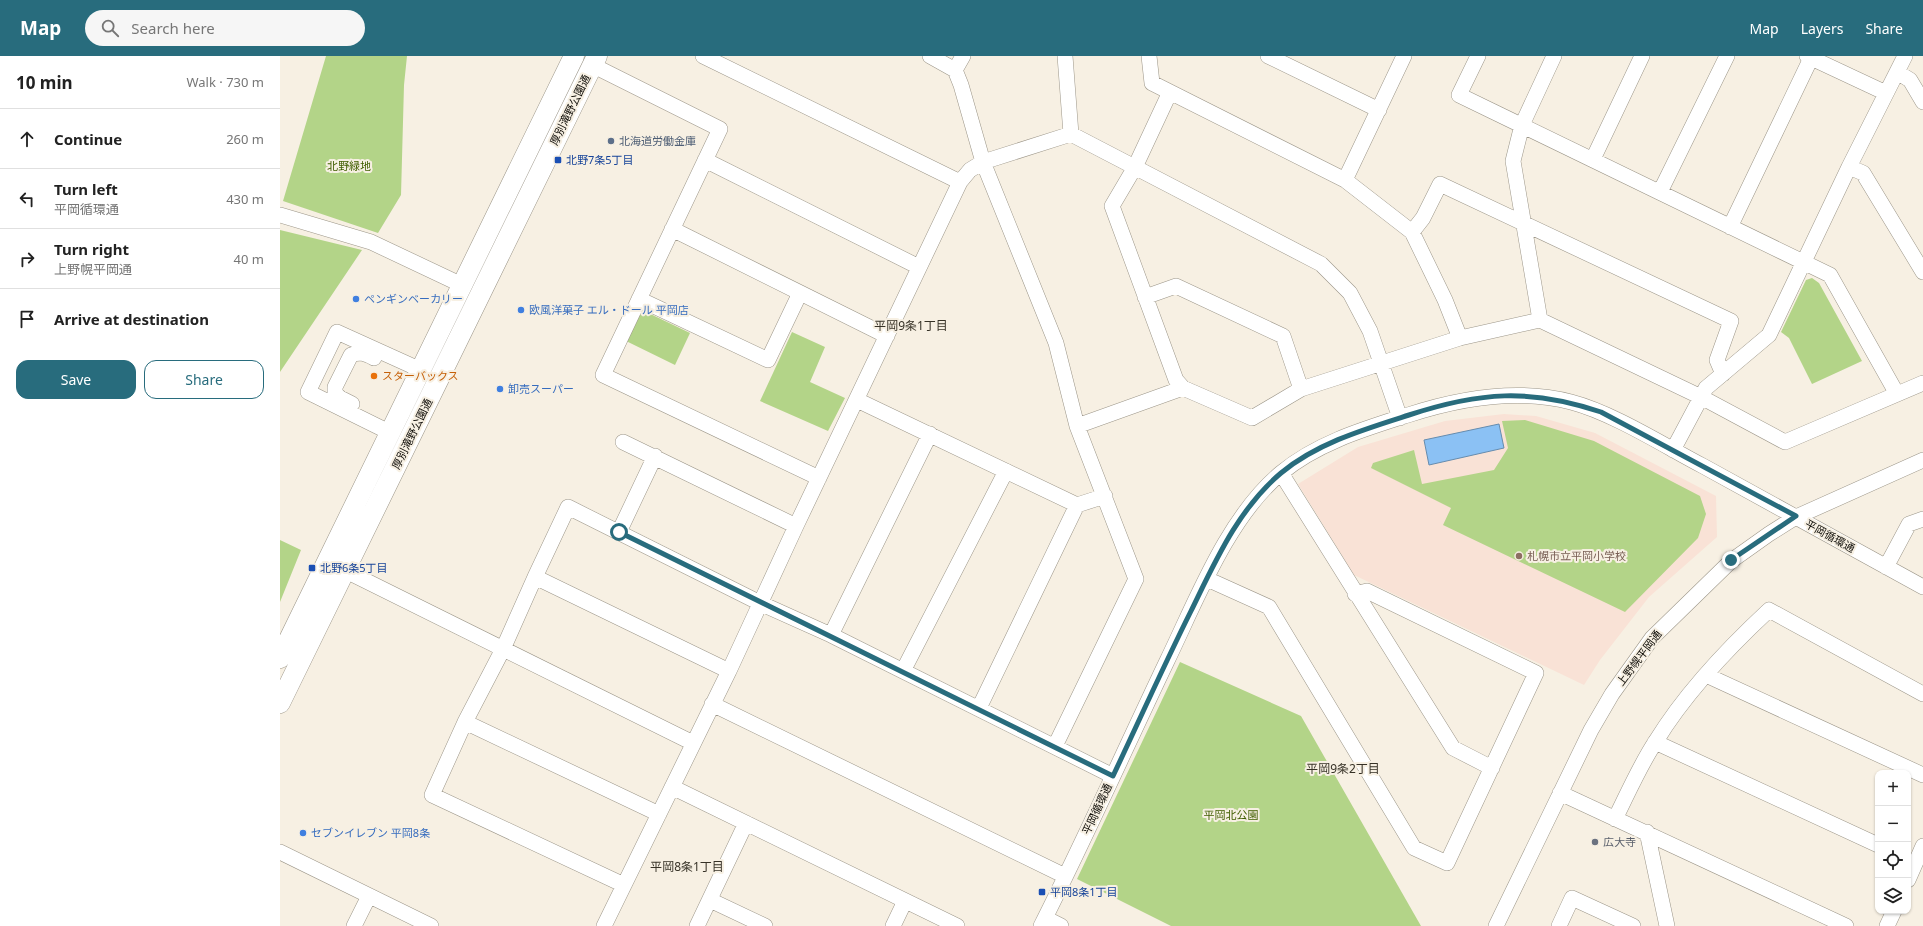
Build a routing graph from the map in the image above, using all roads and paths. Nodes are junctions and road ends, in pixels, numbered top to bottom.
1 (574, 56) edge
2 (703, 56) edge
3 (930, 56) edge
4 (963, 56) edge
5 (1065, 56) edge
6 (1149, 56) edge
7 (1268, 56) edge
8 (1404, 56) edge
9 (1478, 56) edge
10 (1554, 56) edge
11 (1642, 56) edge
12 (1726, 56) edge
13 (1905, 56) edge
14 (1810, 57) edge
15 (595, 61) edge
16 (955, 70) junction
17 (1897, 72) junction
18 (1170, 92) junction
19 (1886, 93) junction
20 (1923, 102) edge
21 (1379, 110) junction
22 (1522, 125) junction
23 (1071, 134) junction
24 (1592, 159) junction
25 (705, 160) junction
26 (982, 162) junction
27 (1135, 167) junction
28 (1849, 167) junction
29 (1345, 180) junction
30 (960, 182) junction
31 (1660, 192) junction
32 (280, 215) edge
33 (1524, 222) junction
34 (1730, 227) junction
35 (672, 229) junction
36 (1412, 232) junction
37 (1803, 263) junction
38 (919, 267) junction
39 (1923, 272) edge
40 (462, 285) junction
41 (800, 293) junction
42 (1145, 298) junction
43 (639, 299) junction
44 (1540, 320) junction
45 (887, 336) junction
46 (1460, 338) junction
47 (1381, 364) junction
48 (412, 366) junction
49 (1723, 374) junction
50 (1923, 383) edge
51 (1183, 388) junction
52 (1301, 388) junction
53 (1897, 394) junction
54 (1701, 397) junction
55 (857, 400) junction
56 (1400, 418) junction
57 (1077, 426) junction
58 (393, 429) junction
59 (930, 434) junction
60 (623, 442) dead end
61 (1673, 450) junction
62 (654, 456) junction
63 (1923, 460) edge
64 (1006, 471) junction
65 (1281, 472) junction
66 (819, 478) junction
67 (1105, 496) junction
68 (1077, 505) junction
69 (1796, 516) junction
70 (1923, 519) edge
71 (796, 526) junction
72 (619, 532) junction
73 (328, 562) junction
74 (1886, 567) junction
75 (346, 572) junction
76 (535, 577) junction
77 (1207, 579) junction
78 (1923, 587) edge
79 (1355, 594) junction
80 (760, 603) junction
81 (831, 635) junction
82 (288, 648) edge
83 (503, 649) junction
84 (903, 671) junction
85 (728, 672) junction
86 (1706, 674) junction
87 (1923, 694) edge
88 (280, 703) edge
89 (712, 704) junction
90 (979, 708) junction
91 (465, 722) junction
92 (1655, 742) junction
93 (693, 743) junction
94 (1055, 746) junction
95 (1492, 768) junction
96 (1923, 775) edge
97 (1113, 776) junction
98 (672, 787) junction
99 (1560, 793) junction
100 (659, 814) junction
101 (1615, 819) junction
102 (746, 823) junction
103 (1647, 832) junction
104 (1875, 844) edge
105 (1923, 846) edge
106 (280, 852) edge
107 (1916, 862) edge
108 (1066, 876) junction
109 (1909, 878) edge
110 (624, 885) junction
111 (369, 896) junction
112 (710, 900) junction
113 (905, 901) junction
114 (1893, 914) edge
115 (1043, 922) edge
116 (354, 926) edge
117 (431, 926) edge
118 (604, 926) edge
119 (697, 926) edge
120 (765, 926) edge
121 (893, 926) edge
122 (957, 926) edge
123 (1061, 926) edge
124 (1496, 926) edge
125 (1559, 926) edge
126 (1633, 926) edge
127 (1667, 926) edge
128 (1846, 926) edge
129 (1887, 926) edge

1 - 40 main road, 厚別滝野公園通
2 - 30 street
3 - 16 street
4 - 16 street
5 - 23 street
6 - 18 street
7 - 21 street
8 - 21 street
9 - 22 street
10 - 22 street
11 - 24 street
12 - 31 street
13 - 17 street
14 - 19 street
14 - 34 street
15 - 25 street
15 - 75 main road, 厚別滝野公園通
16 - 26 street
17 - 19 street
17 - 20 street
18 - 27 street
18 - 29 street
19 - 28 street
21 - 29 street
22 - 24 street
22 - 33 street
23 - 26 street
23 - 27 street
24 - 31 street
25 - 35 street
25 - 38 street
26 - 30 street
26 - 57 street
27 - 42 street
27 - 47 street
28 - 37 street
28 - 39 street
29 - 36 street
30 - 38 street
31 - 34 street
32 - 40 street
33 - 36 street
33 - 44 street
33 - 49 street
34 - 37 street
35 - 41 street
35 - 43 street
36 - 46 street
37 - 49 street
37 - 53 street
38 - 45 street
40 - 48 main road, 厚別滝野公園通
41 - 43 street
41 - 45 street
42 - 51 street
42 - 52 street
43 - 66 street
44 - 46 street
44 - 54 street
45 - 55 street
46 - 47 street
47 - 52 street
47 - 56 street
48 - 58 main road, 厚別滝野公園通
48 - 58 street
48 - 58 street
49 - 54 street
50 - 53 street
51 - 52 street
51 - 57 street
53 - 54 street
54 - 61 street
55 - 59 street
55 - 66 street
56 - 61 street, 平岡循環通
56 - 65 street, 平岡循環通
57 - 67 street
58 - 73 main road, 厚別滝野公園通
59 - 64 street
59 - 81 street
60 - 62 street
61 - 69 street, 平岡循環通
62 - 71 street
62 - 72 street
63 - 69 street, 上野幌平岡通
64 - 68 street
64 - 84 street
65 - 77 street, 平岡循環通
65 - 79 street
66 - 71 street
67 - 68 street
67 - 94 street
68 - 90 street
69 - 74 street, 平岡循環通
69 - 99 street, 上野幌平岡通
70 - 74 street
71 - 80 street
72 - 76 street
72 - 80 street
73 - 75 street
73 - 82 main road, 厚別滝野公園通
74 - 78 street, 平岡循環通
75 - 82 main road, 厚別滝野公園通
75 - 83 street
76 - 83 street
76 - 85 street
77 - 95 street
77 - 97 street, 平岡循環通
79 - 95 street
79 - 95 street
80 - 81 street
80 - 85 street
81 - 84 street
82 - 88 main road, 厚別滝野公園通
83 - 91 street
83 - 93 street
84 - 90 street
85 - 89 street
86 - 87 street
86 - 92 street
86 - 96 street
89 - 93 street
89 - 108 street
90 - 94 street
91 - 100 street
91 - 110 street
92 - 101 street
92 - 104 street
93 - 98 street
94 - 97 street
97 - 108 street, 平岡循環通
98 - 100 street
98 - 102 street
99 - 101 street
99 - 124 street, 上野幌平岡通
100 - 110 street
101 - 103 street
102 - 112 street
102 - 113 street
103 - 127 street
103 - 128 street
105 - 107 street
106 - 111 street
107 - 109 street
108 - 115 street, 平岡循環通
110 - 118 street
111 - 116 street
111 - 117 street
112 - 119 street
112 - 120 street
113 - 121 street
113 - 122 street
114 - 129 street
115 - 123 street
125 - 126 street

